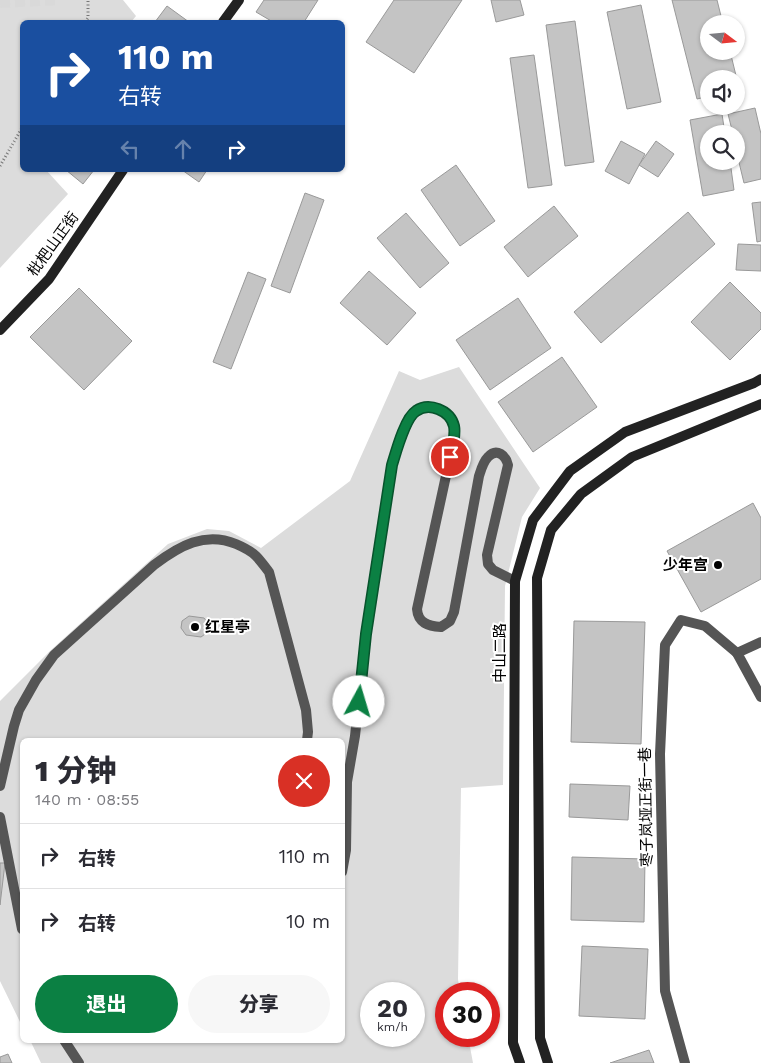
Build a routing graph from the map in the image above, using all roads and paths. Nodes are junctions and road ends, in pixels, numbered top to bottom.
1 (88, 0) edge
2 (238, 0) edge
3 (86, 20) edge
4 (224, 20) edge
5 (20, 131) edge
6 (0, 166) edge
7 (122, 172) edge
8 (0, 330) edge
9 (761, 379) edge
10 (761, 404) edge
11 (515, 581) junction
12 (761, 642) edge
13 (737, 652) junction
14 (761, 697) edge
15 (307, 738) edge
16 (0, 786) edge
17 (0, 817) edge
18 (345, 856) edge
19 (20, 918) edge
20 (66, 1043) edge
21 (79, 1063) edge
22 (520, 1063) edge
23 (548, 1063) edge
24 (685, 1063) edge

1 - 3 path
2 - 4 main road
5 - 6 path
7 - 8 main road, 枇杷山正街
9 - 11 main road, 中山二路
10 - 23 main road
11 - 18 street
11 - 22 main road, 中山二路
12 - 13 street
13 - 14 street
13 - 24 street, 枣子岚垭正街一巷
15 - 16 street
17 - 19 street
20 - 21 street

